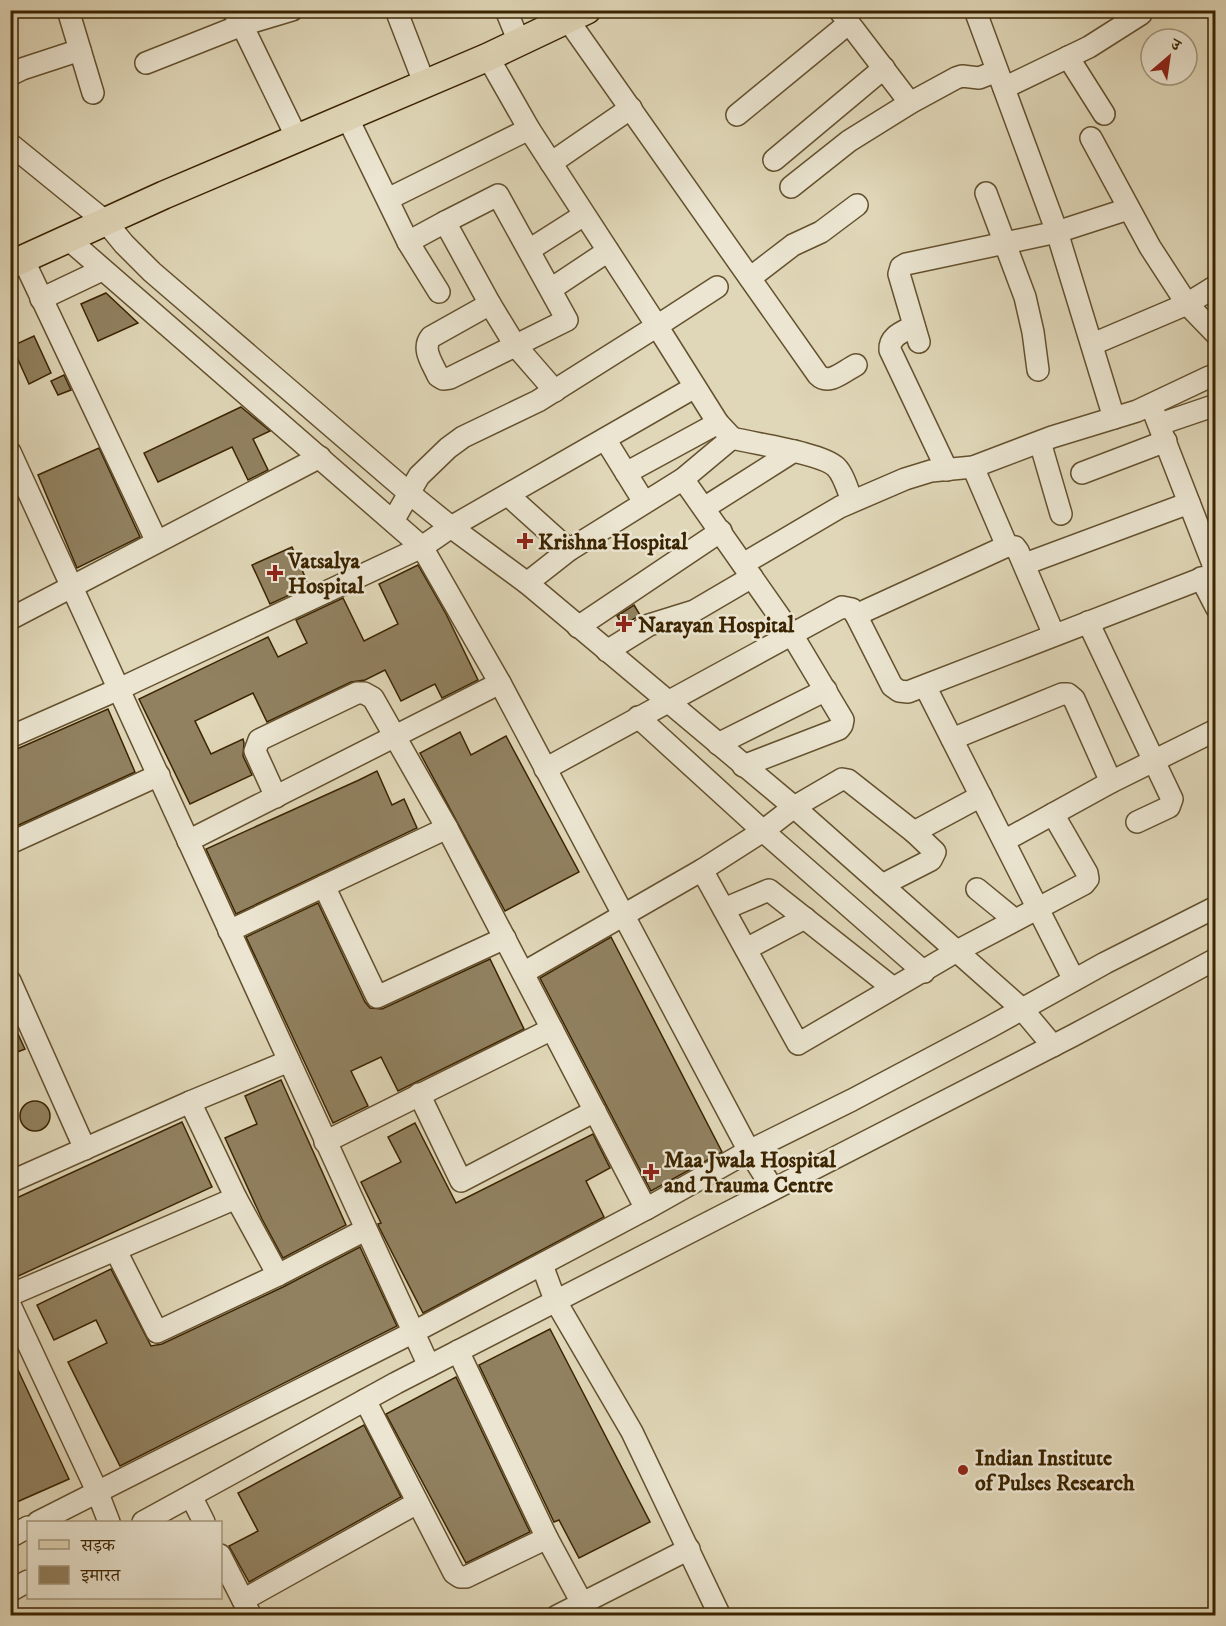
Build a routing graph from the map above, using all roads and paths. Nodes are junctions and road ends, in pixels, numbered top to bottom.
1 (68, 10) edge
2 (292, 10) edge
3 (396, 10) edge
4 (506, 10) edge
5 (975, 10) edge
6 (573, 14) edge
7 (1141, 14) dead end
8 (844, 17) edge
9 (238, 18) edge
10 (519, 42) junction
11 (80, 50) junction
12 (488, 57) junction
13 (1068, 57) junction
14 (146, 63) dead end
15 (884, 68) junction
16 (10, 75) edge
17 (1000, 80) junction
18 (425, 85) junction
19 (93, 93) dead end
20 (910, 103) junction
21 (631, 108) junction
22 (1104, 114) dead end
23 (737, 115) dead end
24 (347, 117) junction
25 (529, 129) junction
26 (297, 138) junction
27 (1091, 138) dead end
28 (10, 144) edge
29 (774, 160) dead end
30 (551, 163) junction
31 (791, 187) dead end
32 (986, 193) dead end
33 (388, 199) junction
34 (857, 205) dead end
35 (1128, 208) junction
36 (584, 215) junction
37 (106, 222) junction
38 (445, 222) junction
39 (1057, 232) junction
40 (67, 238) junction
41 (408, 242) junction
42 (1006, 243) junction
43 (529, 250) junction
44 (608, 251) junction
45 (17, 262) edge
46 (102, 270) junction
47 (750, 278) junction
48 (1215, 286) edge
49 (717, 287) dead end
50 (552, 289) junction
51 (440, 292) dead end
52 (41, 299) junction
53 (490, 304) junction
54 (1187, 304) junction
55 (657, 326) junction
56 (1215, 334) edge
57 (1093, 344) junction
58 (515, 345) junction
59 (855, 365) dead end
60 (1038, 370) dead end
61 (1215, 379) edge
62 (695, 387) junction
63 (555, 391) junction
64 (1215, 405) edge
65 (1114, 418) junction
66 (1159, 423) junction
67 (725, 430) junction
68 (605, 440) junction
69 (1040, 442) junction
70 (794, 451) junction
71 (10, 452) edge
72 (320, 457) junction
73 (973, 467) junction
74 (947, 470) junction
75 (626, 473) junction
76 (1082, 473) dead end
77 (683, 478) junction
78 (409, 493) junction
79 (508, 495) junction
80 (852, 501) junction
81 (644, 502) junction
82 (1190, 503) junction
83 (704, 508) junction
84 (1061, 514) dead end
85 (393, 521) junction
86 (451, 528) junction
87 (721, 531) junction
88 (157, 542) junction
89 (422, 546) junction
90 (1007, 546) junction
91 (569, 550) junction
92 (1024, 564) junction
93 (747, 571) junction
94 (1211, 574) edge
95 (527, 583) junction
96 (71, 587) junction
97 (1215, 607) edge
98 (856, 615) junction
99 (10, 619) edge
100 (1088, 622) junction
101 (578, 627) junction
102 (791, 633) junction
103 (1054, 635) junction
104 (607, 651) junction
105 (500, 683) junction
106 (925, 686) junction
107 (119, 689) junction
108 (826, 690) junction
109 (667, 701) junction
110 (638, 717) junction
111 (1215, 730) edge
112 (10, 737) edge
113 (394, 738) junction
114 (952, 739) junction
115 (718, 744) junction
116 (1154, 762) junction
117 (743, 766) junction
118 (545, 769) junction
119 (159, 776) junction
120 (1111, 783) junction
121 (276, 796) junction
122 (981, 796) junction
123 (794, 807) junction
124 (1053, 814) junction
125 (1137, 822) dead end
126 (447, 828) junction
127 (763, 831) junction
128 (914, 832) junction
129 (188, 841) junction
130 (1004, 841) junction
131 (10, 843) edge
132 (702, 870) junction
133 (882, 885) junction
134 (324, 886) junction
135 (977, 889) dead end
136 (1215, 907) edge
137 (1038, 908) junction
138 (724, 909) junction
139 (623, 914) junction
140 (805, 918) junction
141 (1015, 920) junction
142 (229, 931) junction
143 (505, 938) junction
144 (746, 948) junction
145 (957, 951) junction
146 (1215, 959) edge
147 (924, 972) junction
148 (523, 974) junction
149 (1074, 980) junction
150 (10, 981) edge
151 (893, 988) junction
152 (1023, 1009) junction
153 (552, 1029) junction
154 (1053, 1046) junction
155 (289, 1061) junction
156 (419, 1094) junction
157 (190, 1102) junction
158 (595, 1111) junction
159 (325, 1142) junction
160 (85, 1149) junction
161 (749, 1151) junction
162 (10, 1182) edge
163 (773, 1189) junction
164 (236, 1198) junction
165 (646, 1209) junction
166 (365, 1230) junction
167 (116, 1251) junction
168 (542, 1265) junction
169 (278, 1275) junction
170 (10, 1295) edge
171 (555, 1300) junction
172 (10, 1305) edge
173 (412, 1333) junction
174 (458, 1351) junction
175 (429, 1366) junction
176 (365, 1400) junction
177 (97, 1491) junction
178 (191, 1496) junction
179 (417, 1503) junction
180 (40, 1521) edge
181 (109, 1521) edge
182 (145, 1521) edge
183 (204, 1521) edge
184 (27, 1528) edge
185 (10, 1537) edge
186 (547, 1538) junction
187 (689, 1549) junction
188 (222, 1559) edge
189 (27, 1582) edge
190 (10, 1591) edge
191 (582, 1603) junction
192 (247, 1608) edge
193 (557, 1616) edge
194 (720, 1616) edge

1 - 11 street
2 - 9 street
3 - 18 street
4 - 10 street
5 - 17 street
6 - 10 main road
6 - 21 street
7 - 13 street
8 - 15 street
8 - 23 street
9 - 14 street
9 - 26 street
10 - 12 main road
11 - 16 street
11 - 19 street
12 - 18 main road
12 - 25 street
13 - 17 street
13 - 22 street
15 - 20 street
15 - 29 street
17 - 20 street
17 - 39 street
18 - 24 main road
20 - 31 street
21 - 30 street
21 - 47 street
24 - 26 main road
24 - 33 street
25 - 30 street
25 - 33 street
26 - 37 main road
27 - 35 street
28 - 37 street
30 - 36 street
32 - 42 street
33 - 41 street
34 - 47 street
35 - 39 street
35 - 54 street
36 - 43 street
36 - 44 street
37 - 40 main road
37 - 78 street
38 - 41 street
38 - 43 street
38 - 53 street
39 - 42 street
39 - 57 street
40 - 45 main road
40 - 46 street
41 - 51 street
42 - 60 street
42 - 74 street
43 - 50 street
44 - 50 street
44 - 55 street
45 - 52 street
46 - 52 street
46 - 72 street
47 - 59 street
48 - 54 street
49 - 55 street
50 - 58 street
52 - 88 street
53 - 58 street
53 - 58 street
54 - 56 street
54 - 57 street
55 - 62 street
55 - 63 street
57 - 65 street
58 - 63 street
61 - 66 street
62 - 67 street
62 - 68 street
63 - 78 street
64 - 66 street
65 - 66 street
65 - 69 street
66 - 76 street
66 - 82 street
67 - 70 street
67 - 75 street
67 - 77 street
68 - 75 street
68 - 79 street
69 - 73 street
69 - 84 street
70 - 80 street
70 - 83 street
71 - 96 street
72 - 85 street
72 - 88 street
73 - 74 street
73 - 90 street
74 - 80 street
75 - 81 street
77 - 81 street
77 - 83 street
78 - 85 street
78 - 86 street
79 - 86 street
79 - 91 street
80 - 93 street
81 - 91 street
82 - 92 street
82 - 94 street
83 - 87 street
85 - 89 street
86 - 89 street
86 - 95 street
87 - 93 street
87 - 101 street
88 - 96 street
89 - 105 street
89 - 107 street
90 - 92 street
90 - 98 street
91 - 95 street
92 - 103 street
93 - 102 street
93 - 104 street
94 - 97 street
94 - 100 street
95 - 101 street
96 - 99 street
96 - 107 street
98 - 102 street
98 - 106 street
100 - 103 street
100 - 116 street
101 - 104 street
102 - 108 street
102 - 109 street
103 - 106 street
104 - 109 street
105 - 113 street
105 - 118 street
106 - 114 street
107 - 112 street
107 - 119 street
108 - 115 street
108 - 117 street
109 - 110 street
109 - 115 street
110 - 118 street
110 - 127 street
111 - 116 street
113 - 121 street
113 - 121 street
113 - 126 street
114 - 120 street
114 - 122 street
115 - 117 street
116 - 120 street
116 - 125 street
117 - 123 street
118 - 139 street
119 - 129 street
119 - 131 street
120 - 124 street
121 - 129 street
122 - 128 street
122 - 130 street
123 - 127 street
123 - 128 street
123 - 133 street
124 - 130 street
124 - 137 street
126 - 134 street
126 - 143 street
127 - 132 street
127 - 147 street
128 - 133 street
129 - 142 street
130 - 137 street
132 - 138 street
132 - 139 street
133 - 145 street
134 - 142 street
134 - 143 street
135 - 141 street
136 - 149 street
137 - 141 street
137 - 149 street
138 - 140 street
138 - 144 street
139 - 148 street
139 - 161 street
140 - 144 street
140 - 151 street
141 - 145 street
142 - 155 street
143 - 148 street
144 - 151 street
145 - 147 street
145 - 152 street
146 - 154 street
147 - 151 street
148 - 153 street
149 - 152 street
150 - 160 street
152 - 154 street
152 - 161 street
153 - 156 street
153 - 158 street
154 - 163 street
155 - 157 street
155 - 159 street
156 - 158 street
156 - 159 street
157 - 160 street
157 - 164 street
158 - 165 street
159 - 166 street
160 - 162 street
161 - 163 street
161 - 165 street
163 - 171 street
164 - 167 street
164 - 169 street
165 - 168 street
166 - 169 street
166 - 173 street
167 - 169 street
167 - 170 street
168 - 171 street
168 - 173 street
171 - 174 street
171 - 187 street
172 - 177 street
173 - 175 street
173 - 177 street
174 - 175 street
174 - 186 street
175 - 176 street
176 - 178 street
176 - 179 street
177 - 180 street
177 - 181 street
178 - 182 street
178 - 183 street
179 - 186 street
179 - 192 street
184 - 185 street
186 - 191 street
187 - 191 street
187 - 194 street
188 - 192 street
189 - 190 street
191 - 193 street

